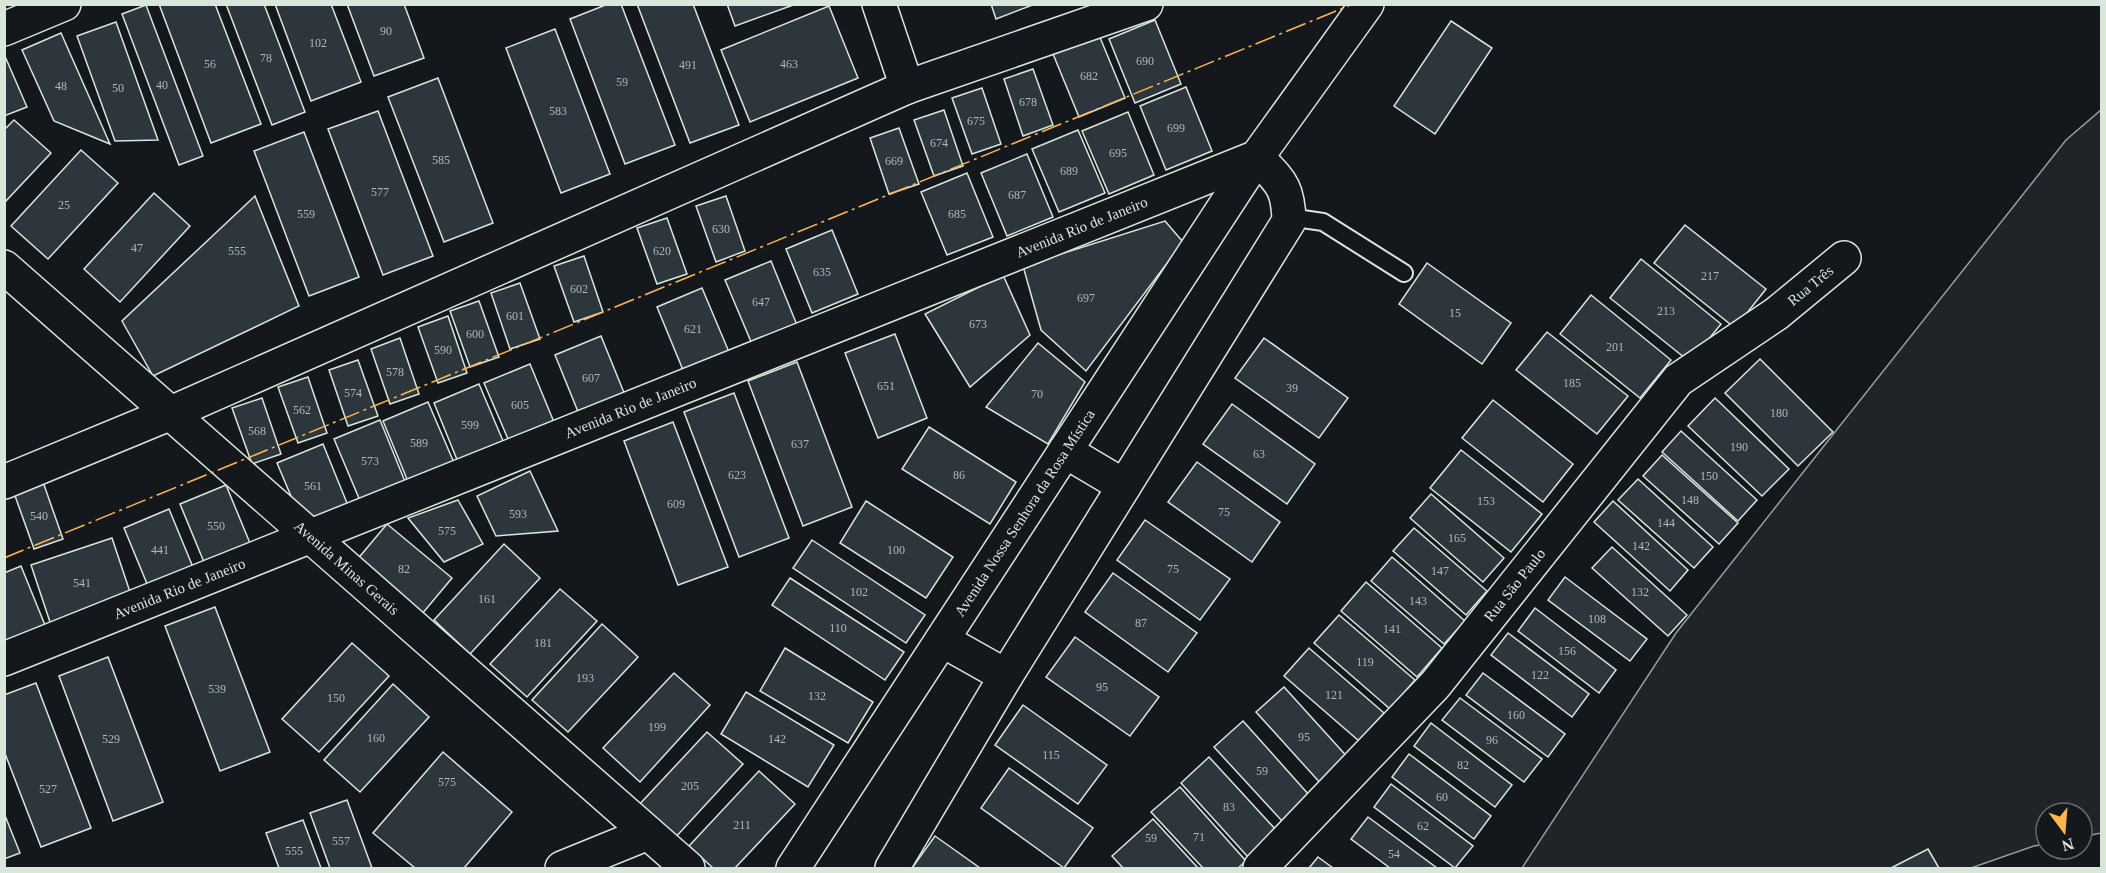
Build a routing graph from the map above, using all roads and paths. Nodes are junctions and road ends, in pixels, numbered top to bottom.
1 (64, 4) edge
2 (879, 4) edge
3 (1146, 4) edge
4 (1367, 4) edge
5 (4, 29) edge
6 (907, 87) junction
7 (1257, 157) junction
8 (1289, 217) junction
9 (1844, 258) dead end
10 (4, 267) edge
11 (1404, 273) dead end
12 (1776, 314) joint
13 (171, 413) junction
14 (1065, 451) junction
15 (4, 482) edge
16 (1124, 486) junction
17 (309, 535) junction
18 (942, 640) junction
19 (4, 659) edge
20 (1006, 676) junction
21 (648, 833) junction
22 (562, 868) edge
23 (688, 868) edge
24 (793, 868) edge
25 (892, 868) edge
26 (1260, 868) edge

1 - 5 street
2 - 6 street
3 - 6 street
4 - 7 street, Avenida Nossa Senhora da Rosa Mística
6 - 13 street
7 - 8 street
7 - 14 street, Avenida Nossa Senhora da Rosa Mística
7 - 17 street, Avenida Rio de Janeiro
8 - 11 lane
8 - 16 street
9 - 12 street, Rua Três
10 - 13 street, Avenida Minas Gerais
12 - 26 street, Rua São Paulo
13 - 15 street
13 - 17 street, Avenida Minas Gerais
14 - 16 street
14 - 18 street, Avenida Nossa Senhora da Rosa Mística
16 - 20 street
17 - 19 street, Avenida Rio de Janeiro
17 - 21 street, Avenida Minas Gerais
18 - 20 street
18 - 24 street, Avenida Nossa Senhora da Rosa Mística
20 - 25 street
21 - 22 street
21 - 23 street, Avenida Minas Gerais

